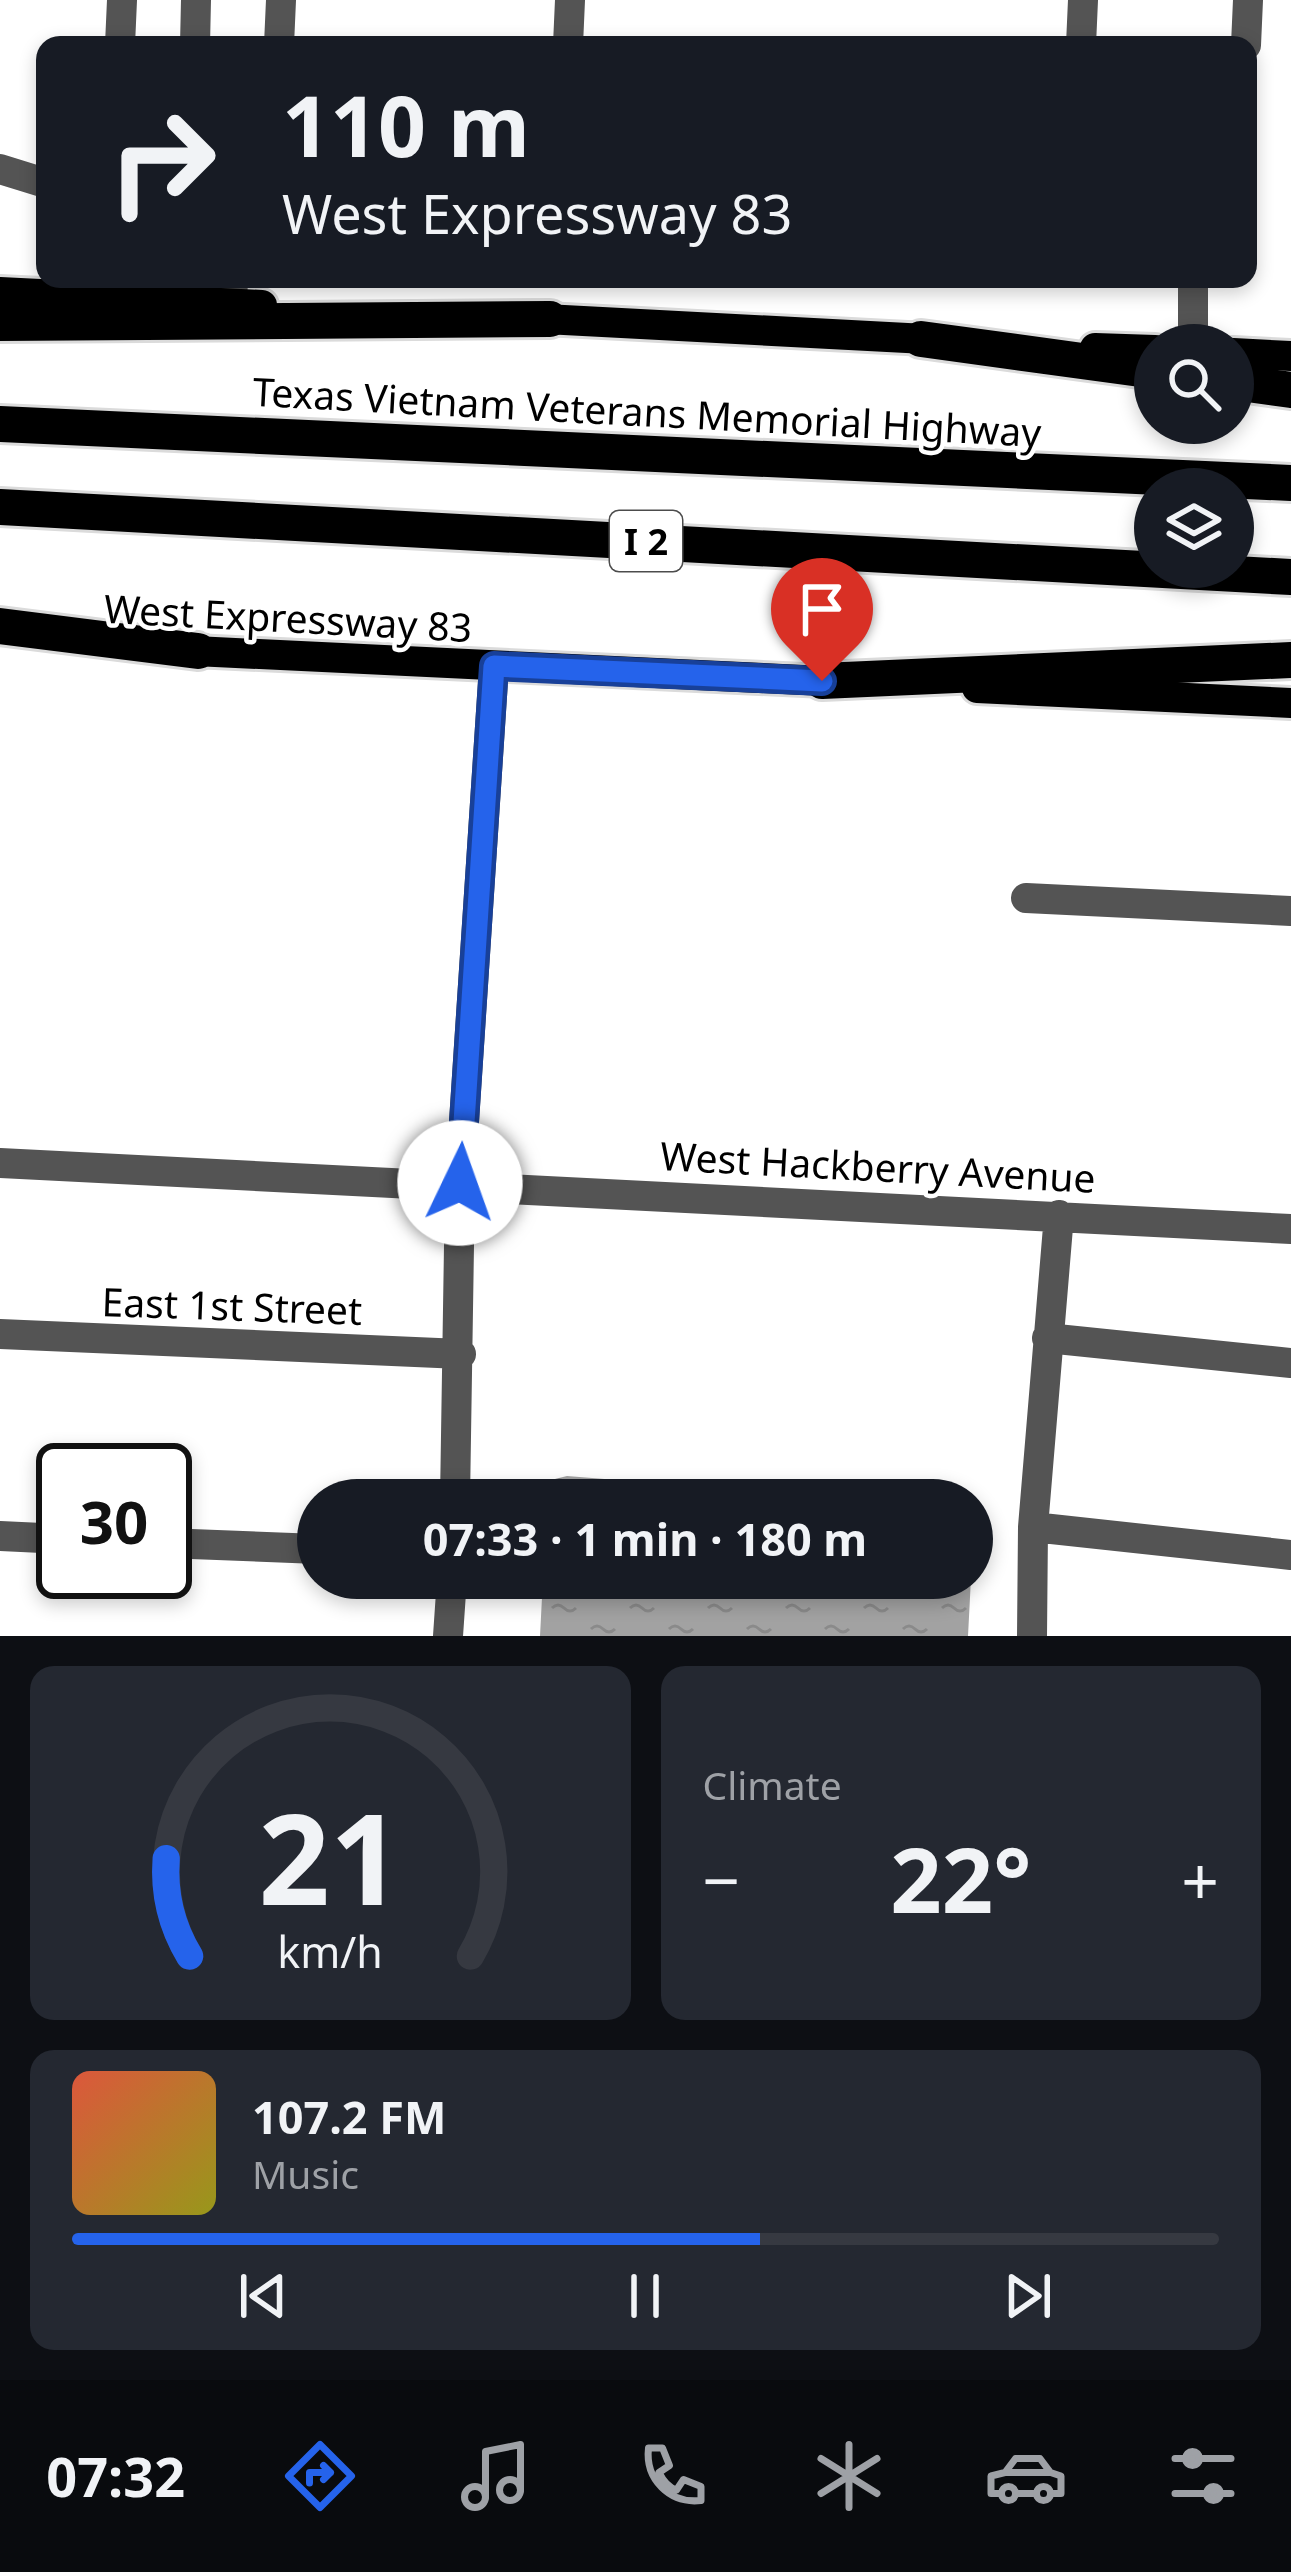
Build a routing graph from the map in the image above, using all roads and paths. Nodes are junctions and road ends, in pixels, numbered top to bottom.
1 (122, 0) edge
2 (196, 0) edge
3 (281, 0) edge
4 (569, 0) edge
5 (1083, 0) edge
6 (1248, 0) edge
7 (120, 36) edge
8 (195, 36) edge
9 (279, 36) edge
10 (568, 36) edge
11 (1081, 36) edge
12 (1246, 36) edge
13 (2, 171) edge
14 (36, 180) edge
15 (1193, 288) edge
16 (232, 291) edge
17 (0, 292) edge
18 (550, 319) junction
19 (0, 323) edge
20 (1193, 324) edge
21 (921, 339) junction
22 (1134, 349) edge
23 (1254, 354) edge
24 (1291, 356) edge
25 (1134, 368) edge
26 (1254, 385) edge
27 (1291, 390) edge
28 (0, 424) edge
29 (1291, 483) edge
30 (0, 507) edge
31 (1291, 577) edge
32 (0, 626) edge
33 (0, 642) edge
34 (198, 652) junction
35 (1291, 660) edge
36 (494, 666) junction
37 (822, 681) junction
38 (1291, 703) edge
39 (1026, 898) dead end
40 (1291, 911) edge
41 (0, 1163) edge
42 (460, 1183) junction
43 (1059, 1215) junction
44 (1291, 1229) edge
45 (0, 1334) edge
46 (1047, 1338) junction
47 (461, 1354) junction
48 (1291, 1364) edge
49 (456, 1479) edge
50 (1034, 1527) junction
51 (0, 1536) edge
52 (36, 1538) edge
53 (192, 1544) edge
54 (297, 1548) edge
55 (1291, 1555) edge
56 (451, 1599) edge
57 (448, 1636) edge
58 (1032, 1636) edge

1 - 7 street
2 - 8 street
3 - 9 street
4 - 10 street
5 - 11 street
6 - 12 street
13 - 14 street
15 - 20 street
16 - 17 main road
16 - 18 main road
18 - 19 highway
18 - 21 main road
21 - 22 main road
21 - 25 highway
23 - 24 main road
26 - 27 highway
28 - 29 highway, Texas Vietnam Veterans Memorial Highway / I 2
30 - 31 highway, I 2
32 - 34 highway
33 - 34 main road, West Expressway 83
34 - 36 main road, West Expressway 83
35 - 37 highway
36 - 37 main road, West Expressway 83
36 - 42 street
37 - 38 main road, West Expressway 83
39 - 40 street
41 - 42 street, West Hackberry Avenue
42 - 43 street, West Hackberry Avenue
42 - 47 street
43 - 44 street, West Hackberry Avenue
43 - 46 street
45 - 47 street, East 1st Street
46 - 48 street
46 - 50 street
47 - 49 street
50 - 55 street
50 - 58 street
51 - 52 street
53 - 54 street
56 - 57 street

